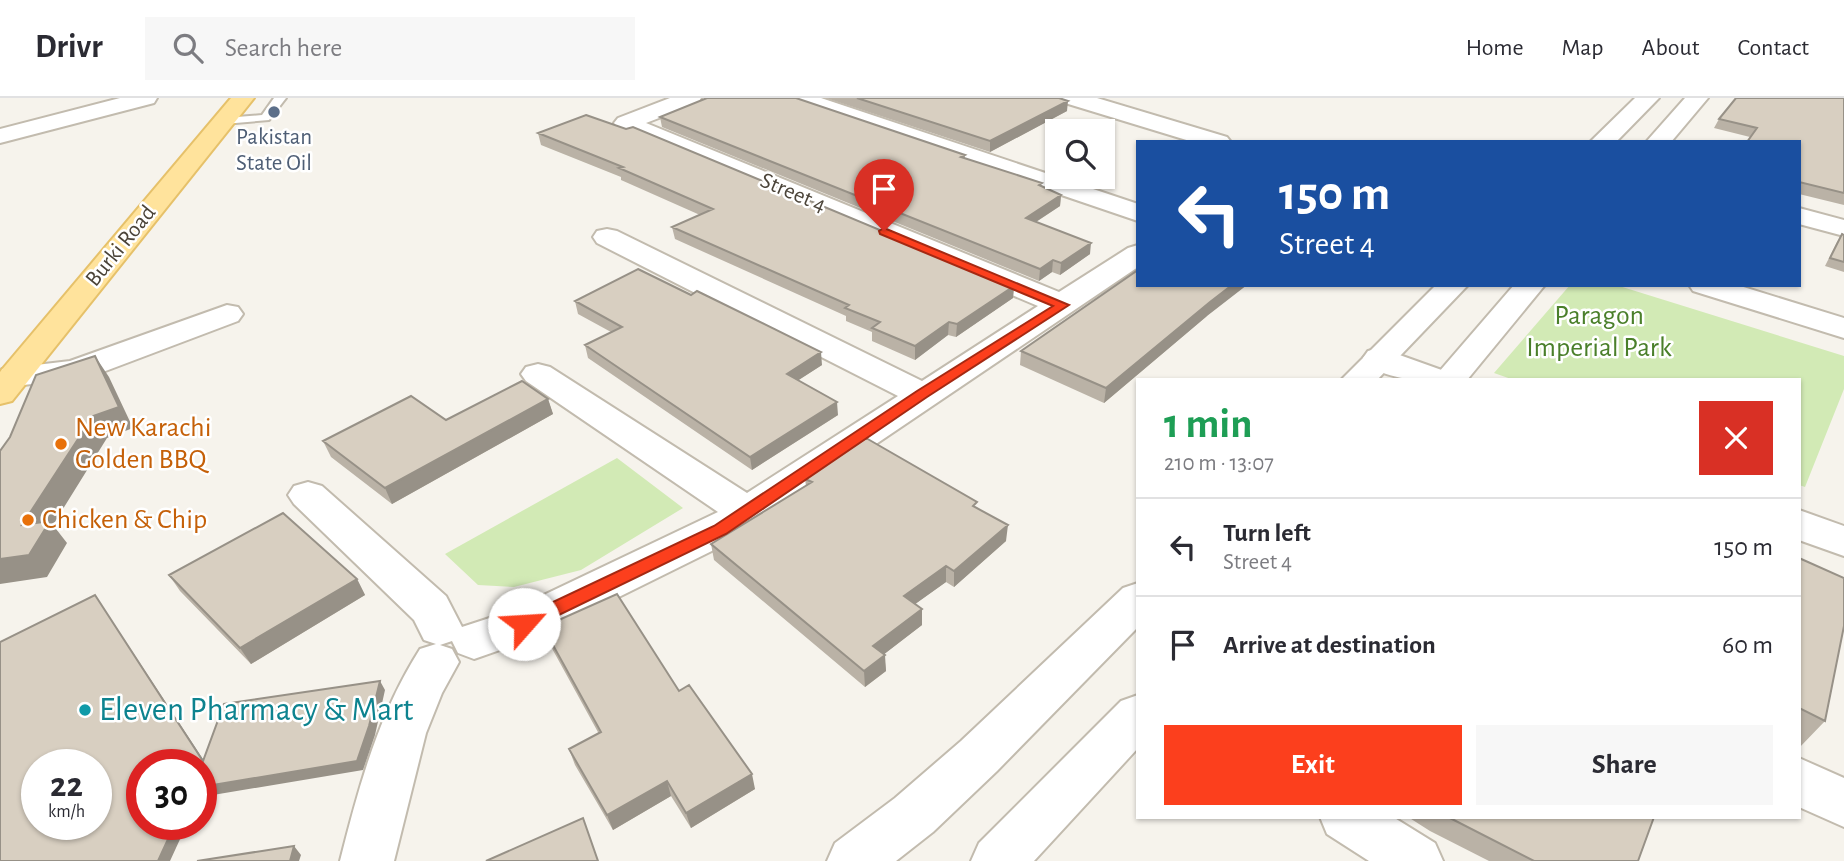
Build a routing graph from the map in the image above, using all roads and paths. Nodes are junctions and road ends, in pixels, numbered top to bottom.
1 (146, 98) edge
2 (243, 98) edge
3 (280, 98) edge
4 (690, 98) edge
5 (799, 98) edge
6 (1073, 98) edge
7 (1648, 98) edge
8 (1698, 98) edge
9 (222, 109) edge
10 (0, 136) edge
11 (1212, 140) edge
12 (1604, 140) edge
13 (1660, 140) edge
14 (1136, 212) edge
15 (1801, 217) edge
16 (1844, 228) edge
17 (607, 237) dead end
18 (1136, 255) edge
19 (1451, 287) edge
20 (1528, 287) edge
21 (1711, 287) edge
22 (1063, 305) junction
23 (227, 314) dead end
24 (27, 321) dead end
25 (1844, 328) edge
26 (1369, 369) edge
27 (538, 374) dead end
28 (1425, 378) edge
29 (1450, 378) edge
30 (7, 385) edge
31 (922, 394) junction
32 (308, 495) dead end
33 (747, 512) junction
34 (1801, 525) edge
35 (1844, 542) edge
36 (1136, 601) edge
37 (450, 643) junction
38 (1136, 717) edge
39 (1801, 782) edge
40 (1844, 804) edge
41 (1349, 819) edge
42 (367, 861) edge
43 (854, 861) edge
44 (998, 861) edge
45 (1416, 861) edge

1 - 10 street
2 - 9 main road, Burki Road
3 - 9 lane
4 - 22 street, Street 4
5 - 14 street
6 - 11 street
7 - 12 street
8 - 13 street
9 - 24 main road, Burki Road
9 - 30 main road, Burki Road
15 - 16 street
17 - 31 street
18 - 22 street
19 - 26 street
20 - 29 street
21 - 25 street
22 - 31 street
23 - 30 street
26 - 28 street
27 - 33 street
31 - 33 street
32 - 37 street
33 - 37 street
34 - 35 street
36 - 43 street
37 - 42 street
38 - 44 street
39 - 40 street
41 - 45 street

